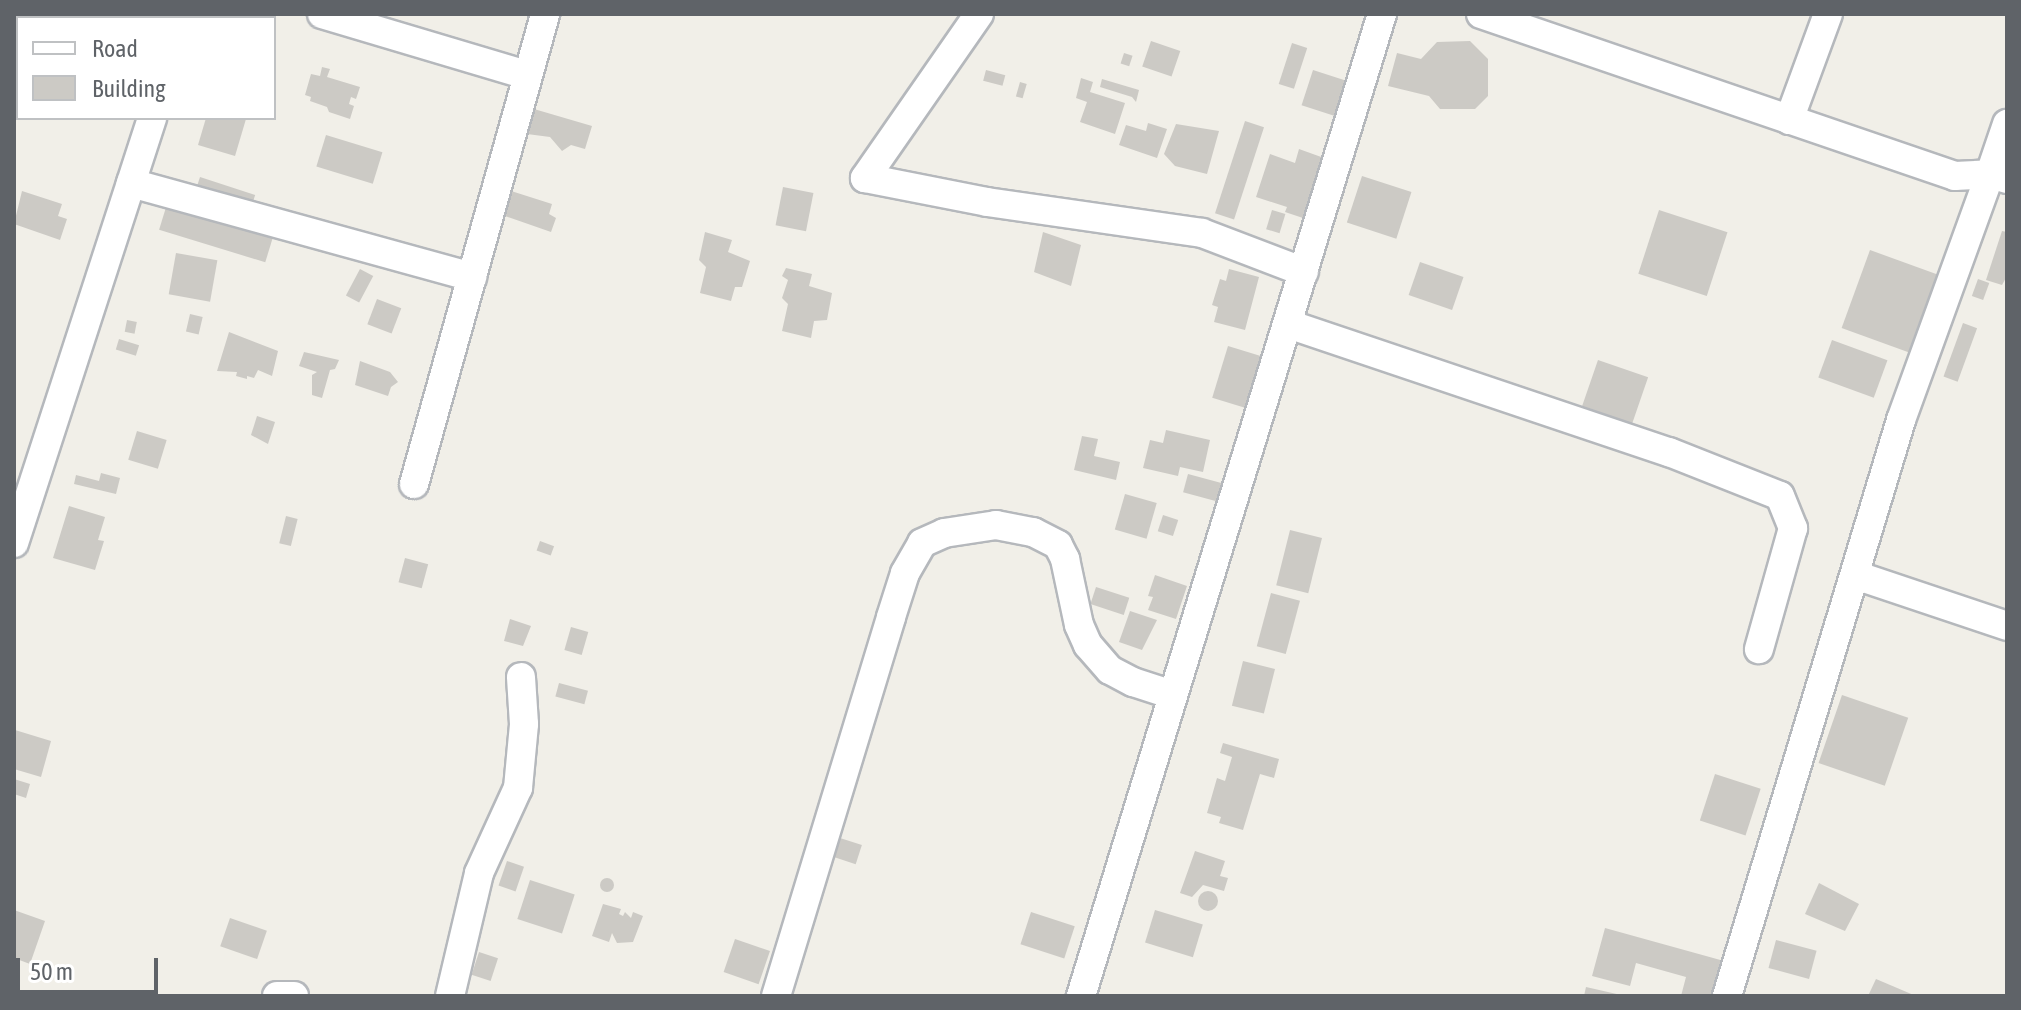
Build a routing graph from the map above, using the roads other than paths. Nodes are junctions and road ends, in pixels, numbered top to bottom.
1 (322, 14) edge
2 (545, 14) edge
3 (979, 14) edge
4 (1382, 14) edge
5 (1481, 14) edge
6 (1828, 14) edge
7 (527, 75) junction
8 (151, 120) edge
9 (1789, 120) junction
10 (2007, 124) edge
11 (1998, 176) edge
12 (131, 183) junction
13 (1304, 272) junction
14 (472, 277) junction
15 (1288, 324) junction
16 (414, 484) dead end
17 (14, 543) edge
18 (1855, 575) junction
19 (2007, 626) edge
20 (1759, 649) dead end
21 (521, 677) dead end
22 (1173, 695) junction
23 (277, 996) edge
24 (294, 996) edge
25 (450, 996) edge
26 (776, 996) edge
27 (1081, 996) edge
28 (1727, 996) edge

1 - 7 street
2 - 7 street
3 - 13 street
4 - 13 street
5 - 9 street
6 - 9 street
7 - 14 street
8 - 12 street
9 - 11 street
10 - 11 street
11 - 18 street
12 - 14 street
12 - 17 street
13 - 15 street
14 - 16 street
15 - 20 street
15 - 22 street
18 - 19 street
18 - 28 street
21 - 25 street
22 - 26 street
22 - 27 street
23 - 24 street

